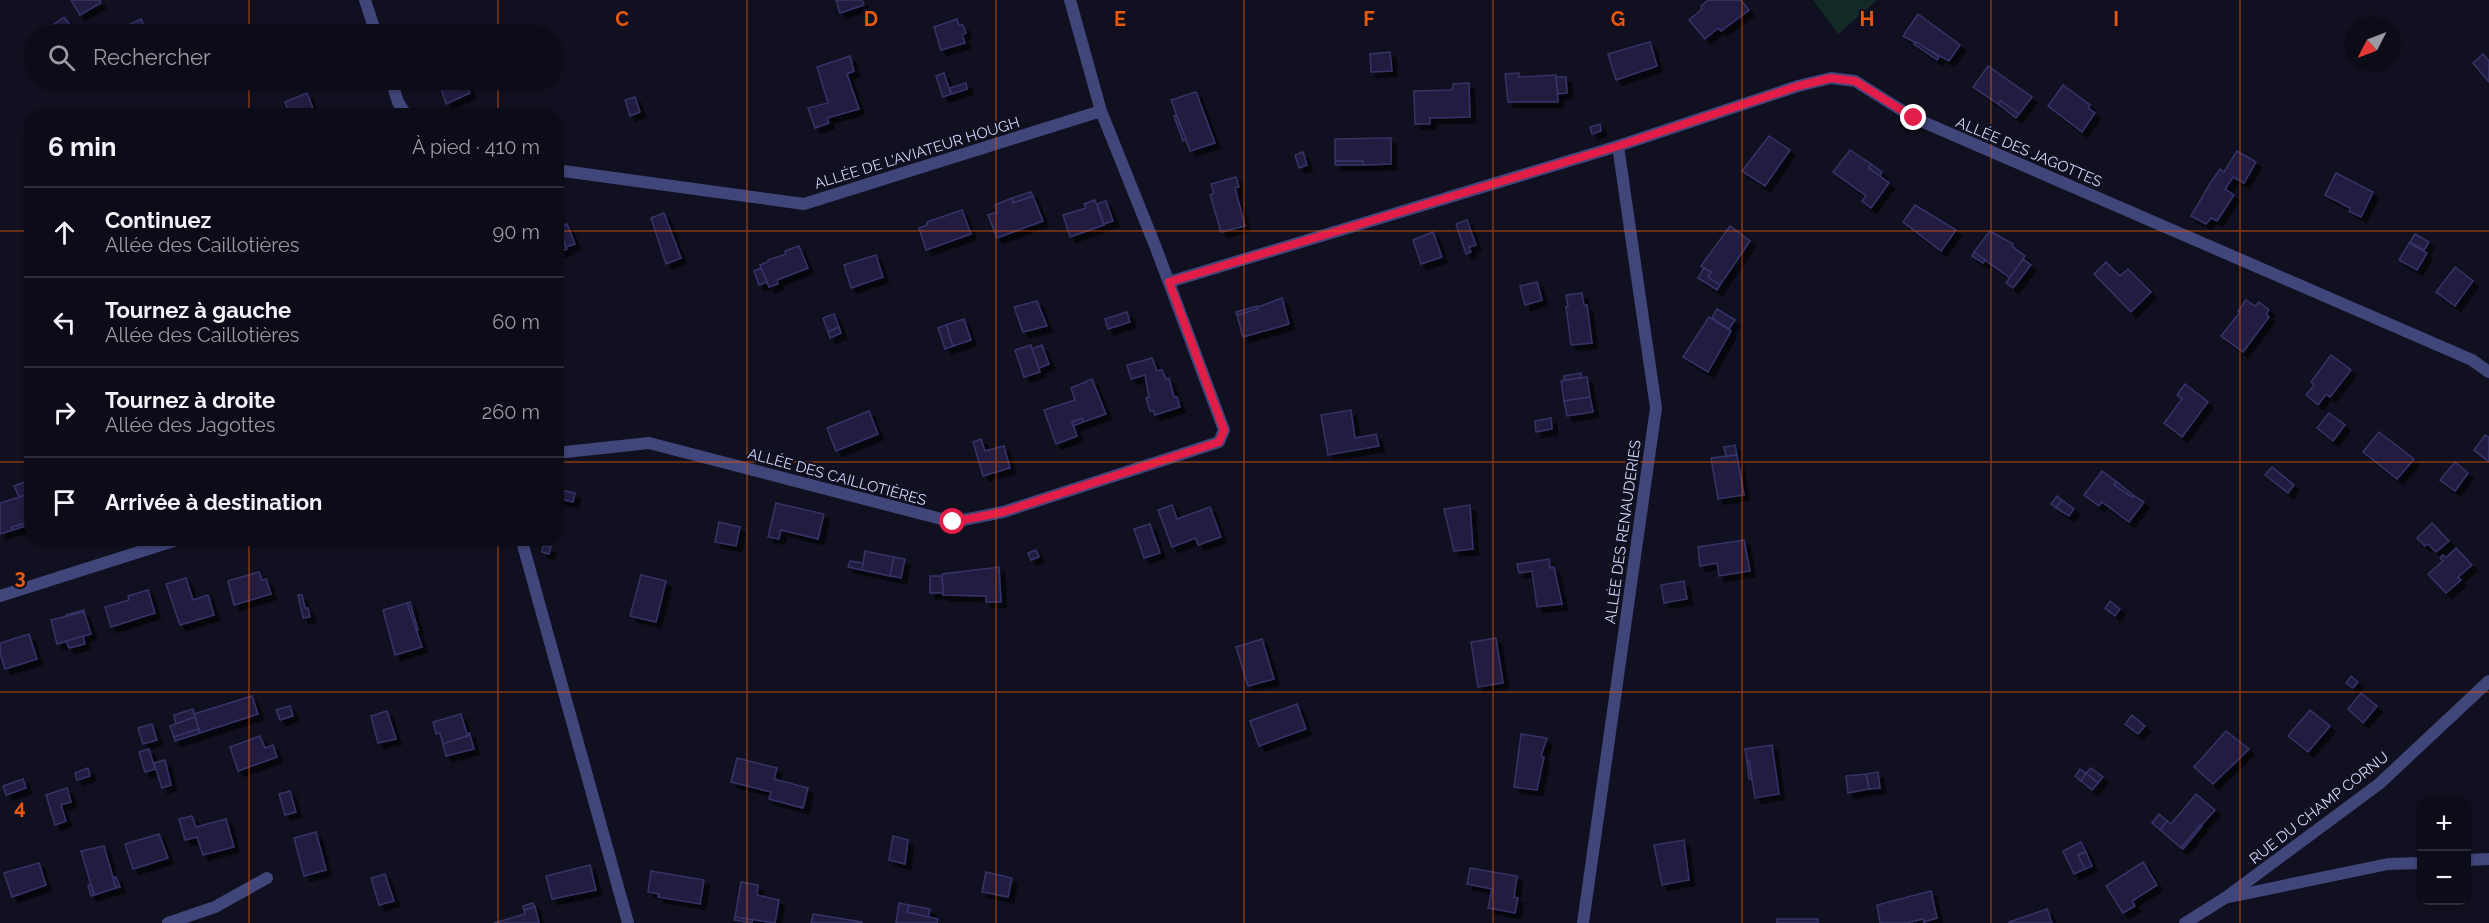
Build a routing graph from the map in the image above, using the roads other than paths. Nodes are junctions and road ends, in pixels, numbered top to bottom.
1 (365, 0) edge
2 (1070, 0) edge
3 (373, 24) edge
4 (394, 90) edge
5 (402, 108) edge
6 (1101, 111) junction
7 (1618, 146) junction
8 (564, 171) edge
9 (1169, 282) junction
10 (2489, 372) edge
11 (564, 452) edge
12 (158, 546) edge
13 (523, 546) edge
14 (0, 596) edge
15 (2489, 681) edge
16 (2489, 859) edge
17 (2471, 860) edge
18 (2417, 862) edge
19 (267, 878) dead end
20 (2225, 898) junction
21 (168, 923) edge
22 (628, 923) edge
23 (1583, 923) edge
24 (2185, 923) edge

1 - 3 street
2 - 6 street
4 - 5 street
6 - 8 street, ALLÉE DE L'AVIATEUR HOUGH
6 - 9 street
7 - 9 street, ALLÉE DES JAGOTTES
7 - 10 street, ALLÉE DES JAGOTTES
7 - 23 street, ALLÉE DES RENAUDERIES
9 - 11 street, ALLÉE DES CAILLOTIÈRES
12 - 14 street
13 - 22 street
15 - 20 street, RUE DU CHAMP CORNU
16 - 17 street
18 - 20 street
19 - 21 street
20 - 24 street, RUE DU CHAMP CORNU

